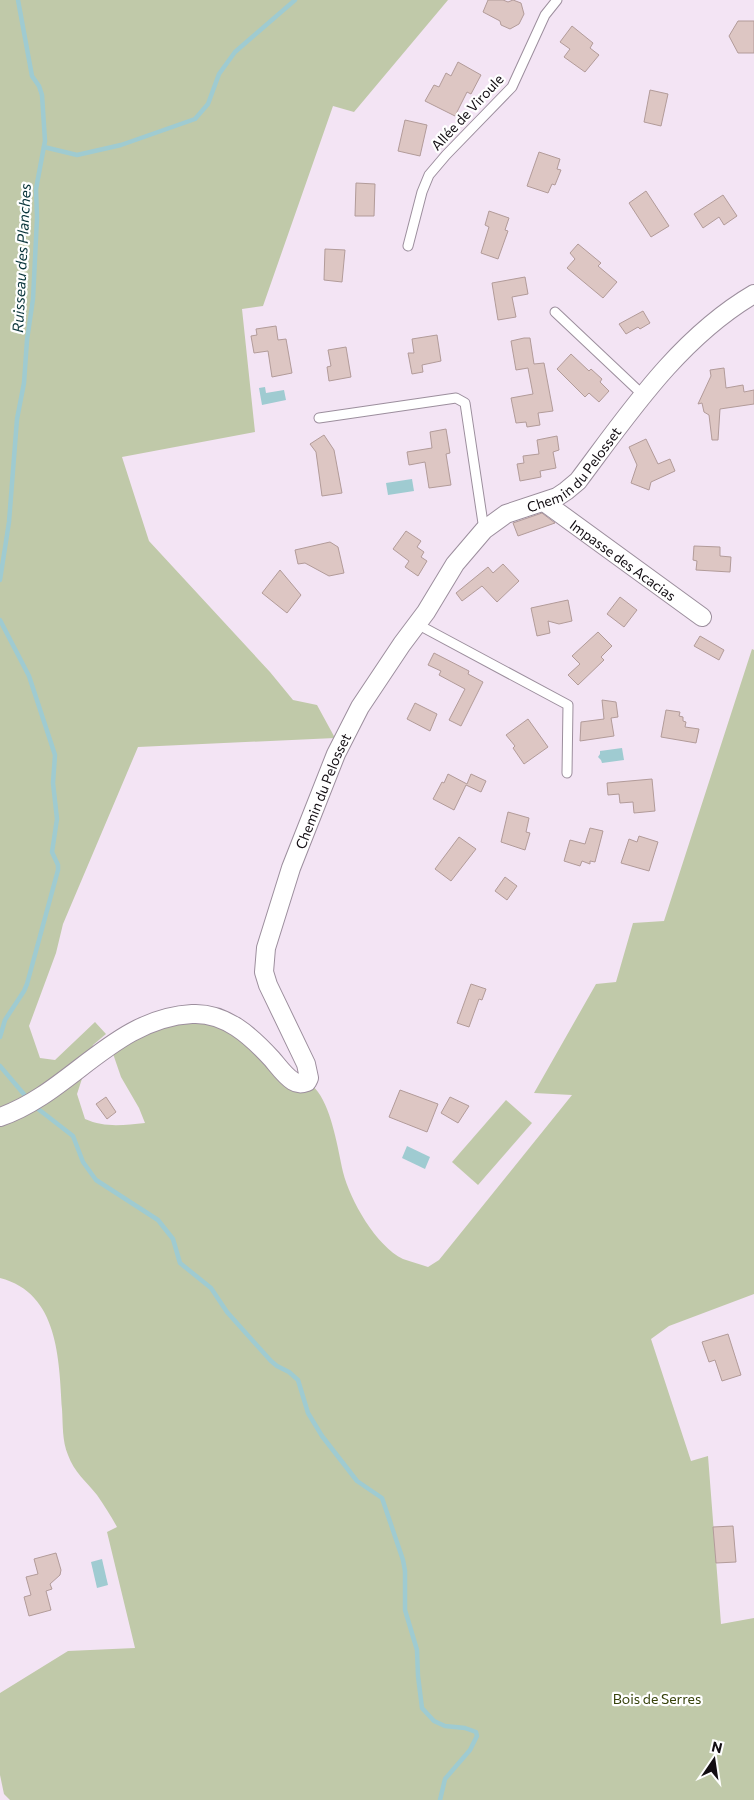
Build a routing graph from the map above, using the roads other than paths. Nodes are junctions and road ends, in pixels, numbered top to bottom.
1 (557, 0) edge
2 (408, 246) dead end
3 (754, 294) edge
4 (554, 312) dead end
5 (643, 395) junction
6 (319, 418) dead end
7 (544, 502) junction
8 (484, 530) junction
9 (702, 617) dead end
10 (416, 624) junction
11 (567, 774) dead end
12 (0, 1118) edge

1 - 2 lane, Allée de Viroule
3 - 5 street, Chemin du Pelosset
4 - 5 lane
5 - 7 street, Chemin du Pelosset
6 - 8 lane
7 - 8 street, Chemin du Pelosset
7 - 9 street, Impasse des Acacias
8 - 10 street, Chemin du Pelosset
10 - 11 lane
10 - 12 street, Chemin du Pelosset

